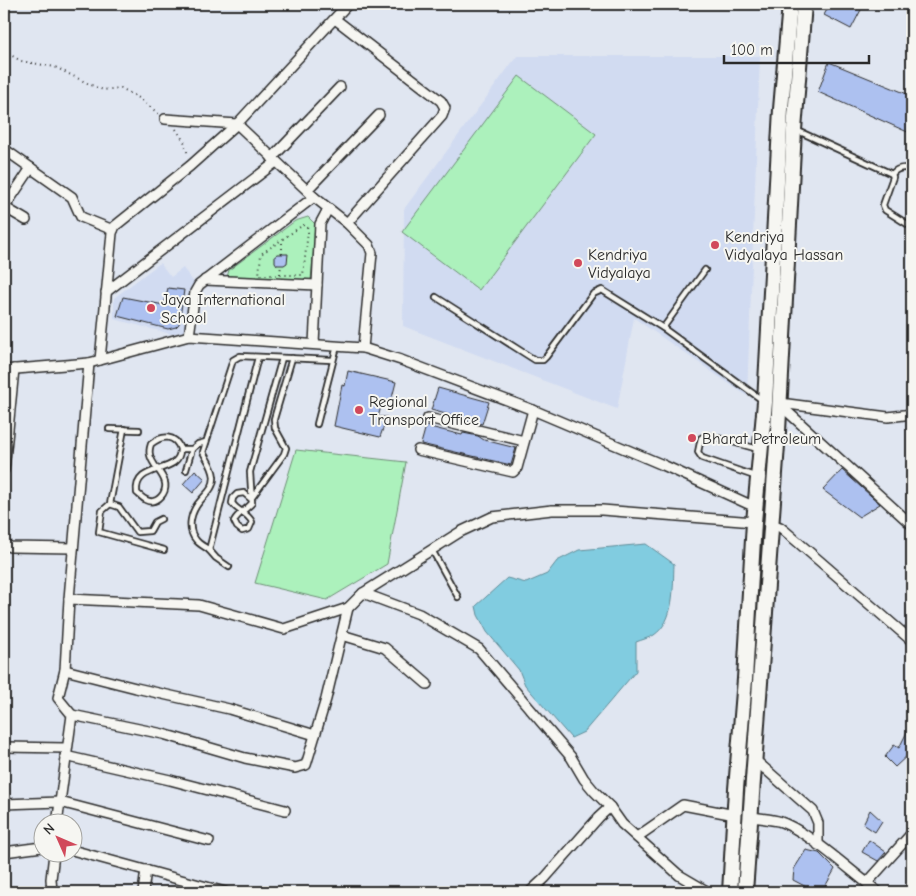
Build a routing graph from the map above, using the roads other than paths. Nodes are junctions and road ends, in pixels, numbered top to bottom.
1 (348, 4) edge
2 (790, 4) edge
3 (804, 4) edge
4 (335, 19) junction
5 (340, 87) dead end
6 (379, 114) dead end
7 (165, 118) road end
8 (237, 124) junction
9 (787, 129) junction
10 (4, 149) edge
11 (274, 160) junction
12 (31, 168) junction
13 (912, 170) edge
14 (892, 174) junction
15 (307, 190) junction
16 (314, 197) junction
17 (4, 207) edge
18 (328, 209) junction
19 (26, 220) dead end
20 (347, 224) junction
21 (912, 227) edge
22 (112, 230) junction
23 (705, 270) dead end
24 (205, 280) junction
25 (316, 285) junction
26 (106, 292) junction
27 (436, 297) dead end
28 (663, 328) junction
29 (189, 336) junction
30 (314, 344) junction
31 (337, 346) junction
32 (363, 348) junction
33 (258, 357) junction
34 (282, 358) junction
35 (292, 358) junction
36 (100, 360) junction
37 (332, 360) junction
38 (88, 363) junction
39 (14, 369) junction
40 (4, 370) edge
41 (772, 403) junction
42 (533, 410) junction
43 (912, 414) edge
44 (428, 418) dead end
45 (317, 424) dead end
46 (110, 429) dead end
47 (124, 429) junction
48 (139, 430) dead end
49 (6, 432) edge
50 (524, 441) junction
51 (206, 442) junction
52 (180, 449) junction
53 (192, 449) junction
54 (760, 449) junction
55 (418, 450) dead end
56 (158, 469) junction
57 (4, 470) edge
58 (186, 470) dead end
59 (758, 477) junction
60 (251, 499) junction
61 (110, 504) junction
62 (756, 507) junction
63 (242, 512) junction
64 (161, 519) dead end
65 (754, 522) junction
66 (771, 524) junction
67 (912, 526) edge
68 (4, 543) edge
69 (73, 548) junction
70 (164, 550) dead end
71 (209, 550) junction
72 (432, 550) junction
73 (229, 567) dead end
74 (363, 593) junction
75 (458, 597) dead end
76 (69, 599) junction
77 (348, 608) junction
78 (342, 635) junction
79 (912, 641) edge
80 (65, 670) junction
81 (427, 684) dead end
82 (72, 714) junction
83 (315, 735) junction
84 (4, 747) edge
85 (66, 752) junction
86 (755, 760) junction
87 (60, 802) junction
88 (4, 804) edge
89 (610, 807) junction
90 (285, 810) dead end
91 (58, 814) edge
92 (734, 815) junction
93 (751, 817) junction
94 (912, 833) edge
95 (637, 837) junction
96 (209, 841) dead end
97 (818, 845) junction
98 (32, 848) edge
99 (4, 852) edge
100 (82, 853) edge
101 (53, 864) edge
102 (146, 870) junction
103 (867, 883) junction
104 (52, 892) edge
105 (142, 892) edge
106 (225, 892) edge
107 (530, 892) edge
108 (708, 892) edge
109 (730, 892) edge
110 (745, 892) edge
111 (878, 892) edge

1 - 4 street
2 - 9 main road
3 - 9 main road
4 - 8 street
4 - 20 street
5 - 11 street
6 - 15 street
7 - 8 street
8 - 11 street
8 - 22 street
9 - 14 lane
9 - 41 main road
10 - 12 street
11 - 15 street
11 - 26 street
12 - 17 street
12 - 22 street
13 - 14 lane
14 - 21 lane
15 - 16 street
16 - 18 street
16 - 24 street
17 - 19 street
18 - 20 street
18 - 25 street
20 - 32 street
22 - 26 street
23 - 28 lane
24 - 25 street
24 - 29 street
25 - 30 street
26 - 36 street
27 - 28 lane
28 - 41 lane
29 - 30 street
29 - 36 street
30 - 31 street
31 - 32 street
31 - 37 lane
32 - 42 street
33 - 34 lane
33 - 51 lane
33 - 71 lane
34 - 35 lane
34 - 60 lane
35 - 37 lane
35 - 60 lane
36 - 38 street
37 - 45 lane
38 - 39 street
38 - 69 street
39 - 40 street
39 - 49 street
41 - 43 street
41 - 54 main road
41 - 66 main road
41 - 67 street
42 - 50 street
42 - 62 street
44 - 50 street
46 - 47 lane
47 - 48 lane
47 - 61 lane
49 - 57 street
50 - 55 street
51 - 53 lane
51 - 71 lane
52 - 53 lane
52 - 56 lane
52 - 56 lane
53 - 58 lane
54 - 59 main road
54 - 59 lane
56 - 56 lane
59 - 62 main road
60 - 63 lane
60 - 63 lane
61 - 64 lane
61 - 70 lane
62 - 65 main road
63 - 63 lane
65 - 66 main road
65 - 72 street
65 - 92 main road
66 - 79 street
66 - 86 main road
68 - 69 street
69 - 76 street
71 - 73 lane
72 - 74 street
72 - 75 lane
74 - 77 street
74 - 89 street
76 - 77 street
76 - 80 street
77 - 78 street
78 - 81 street
78 - 83 street
80 - 82 street
80 - 83 street
82 - 83 street
82 - 85 street
84 - 85 street
85 - 87 street
85 - 90 street
86 - 93 main road
86 - 97 street
87 - 88 street
87 - 91 street
87 - 96 street
89 - 95 street
89 - 107 street
92 - 93 main road
92 - 95 street
92 - 109 main road
93 - 97 street
93 - 110 main road
94 - 103 street
95 - 108 street
97 - 103 street
98 - 99 street
100 - 102 street
101 - 104 street
102 - 105 street
102 - 106 street
103 - 111 street

